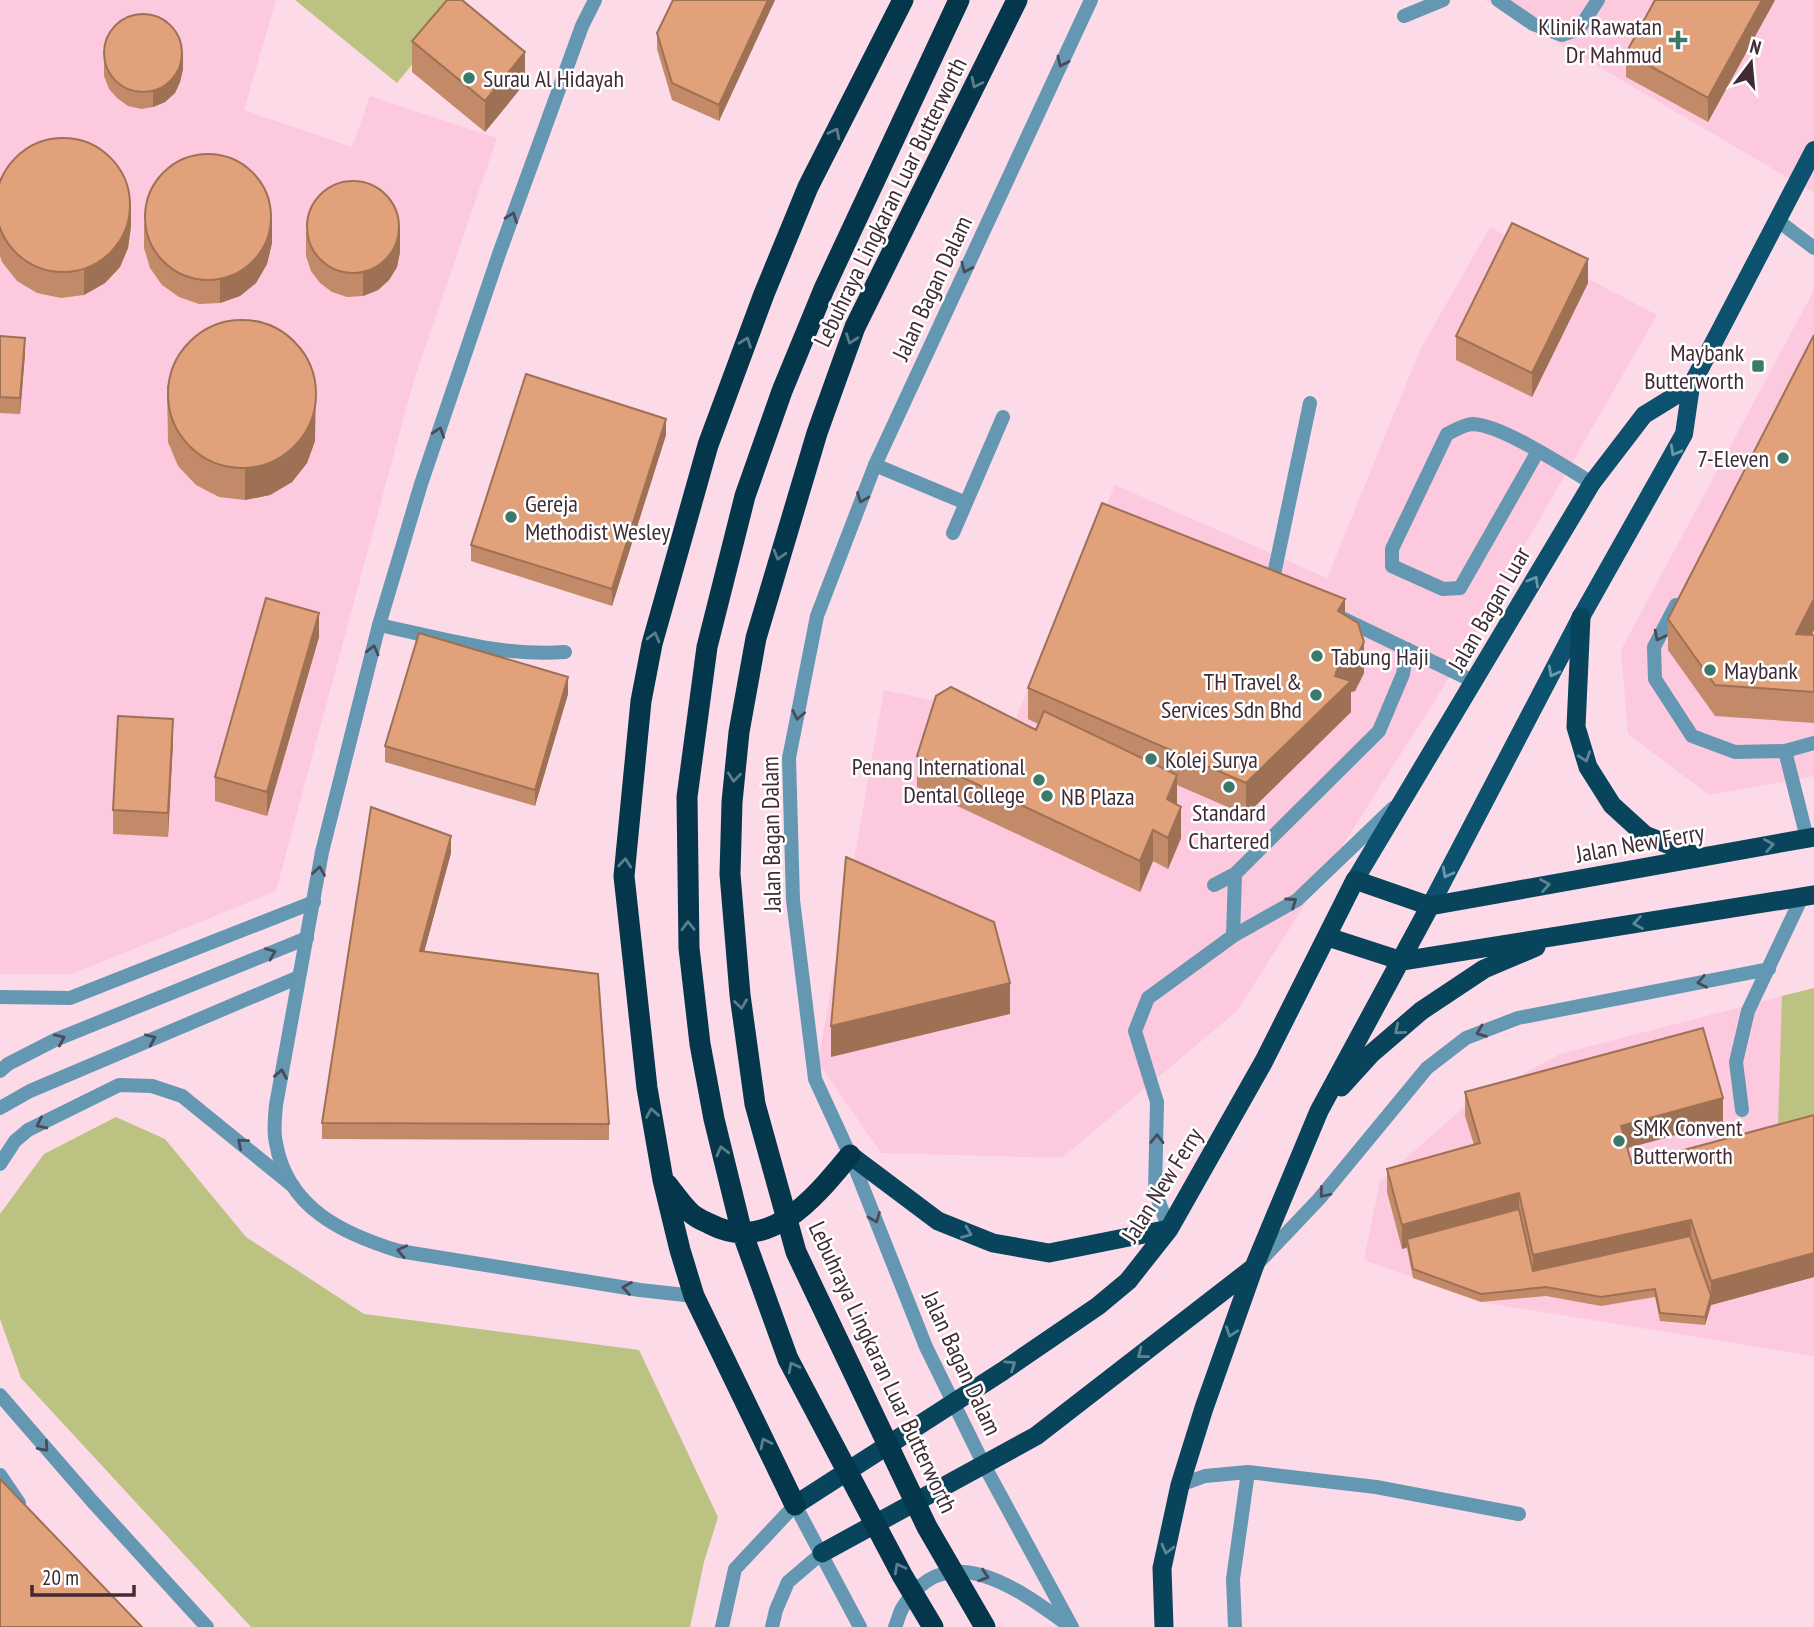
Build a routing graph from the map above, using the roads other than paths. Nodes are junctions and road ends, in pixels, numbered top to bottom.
1 (595, 0) edge
2 (903, 0) edge
3 (959, 0) edge
4 (1017, 0) edge
5 (1091, 0) edge
6 (1443, 0) edge
7 (1498, 0) edge
8 (1598, 0) edge
9 (1404, 16) dead end
10 (1814, 150) edge
11 (1777, 220) junction
12 (1814, 248) edge
13 (1691, 386) junction
14 (1310, 404) dead end
15 (1003, 417) dead end
16 (1538, 451) junction
17 (875, 465) junction
18 (1592, 483) junction
19 (966, 503) junction
20 (953, 533) dead end
21 (1272, 584) edge
22 (1685, 587) edge
23 (1333, 614) edge
24 (1581, 617) junction
25 (379, 625) junction
26 (1407, 649) junction
27 (565, 652) dead end
28 (1475, 682) junction
29 (1814, 743) edge
30 (1785, 751) junction
31 (1407, 795) junction
32 (1811, 837) edge
33 (1699, 857) junction
34 (1235, 874) junction
35 (1355, 880) junction
36 (1214, 885) dead end
37 (1808, 896) edge
38 (314, 902) junction
39 (1430, 906) junction
40 (1233, 936) junction
41 (1562, 936) junction
42 (1328, 937) junction
43 (307, 938) junction
44 (1402, 961) junction
45 (1769, 969) junction
46 (299, 977) junction
47 (0, 997) edge
48 (0, 1071) edge
49 (0, 1108) edge
50 (1742, 1110) dead end
51 (1320, 1111) junction
52 (850, 1155) junction
53 (0, 1164) edge
54 (663, 1180) junction
55 (294, 1187) junction
56 (1169, 1229) junction
57 (1254, 1267) junction
58 (694, 1296) junction
59 (0, 1395) edge
60 (953, 1402) junction
61 (984, 1465) junction
62 (1248, 1472) junction
63 (0, 1475) edge
64 (1180, 1485) junction
65 (0, 1500) edge
66 (795, 1505) junction
67 (10, 1513) edge
68 (1519, 1514) dead end
69 (30, 1516) edge
70 (822, 1553) junction
71 (207, 1627) edge
72 (722, 1627) edge
73 (772, 1627) edge
74 (860, 1627) edge
75 (895, 1627) edge
76 (933, 1627) edge
77 (985, 1627) edge
78 (1071, 1627) edge
79 (1164, 1627) edge
80 (1235, 1627) edge

25 -> 1 street
54 -> 2 highway
76 -> 3 highway, Lebuhraya Lingkaran Luar Butterworth
4 -> 77 highway, Lebuhraya Lingkaran Luar Butterworth
5 -> 17 street, Jalan Bagan Dalam
6 - 9 street
7 - 8 street
10 - 11 main road
11 - 12 street
11 - 13 main road
13 - 18 main road, Jalan Bagan Luar
13 -> 24 main road
14 - 21 street
15 - 19 street
16 - 16 street
16 - 18 street
17 - 19 street
17 -> 52 street, Jalan Bagan Dalam
28 -> 18 main road, Jalan Bagan Luar
19 - 20 street
22 -> 30 street
23 - 26 street
24 -> 33 highway
24 -> 39 main road
25 - 27 street
38 -> 25 street
26 - 28 street
26 - 34 street
28 - 31 main road, Jalan Bagan Luar
29 - 30 street
30 - 32 street
31 - 35 main road, Jalan Bagan Luar
40 -> 31 street
33 -> 32 highway, Jalan New Ferry
39 -> 33 highway, Jalan New Ferry
34 - 36 street
34 - 40 street
35 - 39 highway, Jalan New Ferry
35 - 42 highway, Jalan New Ferry
37 -> 41 highway
37 - 45 street
38 - 43 street
38 - 47 street
39 - 44 highway
56 -> 40 street
41 - 44 highway
41 -> 51 highway
42 - 44 highway
42 - 56 highway, Jalan New Ferry
43 - 46 street
48 -> 43 street
44 - 51 highway
45 - 50 street
45 -> 57 street
49 -> 46 street
55 -> 46 street
51 - 57 highway
52 - 54 highway
52 -> 56 highway
52 -> 60 street, Jalan Bagan Dalam
55 -> 53 street
54 - 58 highway
58 -> 55 street
60 -> 56 highway, Jalan New Ferry
57 -> 61 highway
57 -> 64 highway
66 -> 58 highway
59 -> 71 street
60 - 61 street, Jalan Bagan Dalam
60 - 66 highway, Jalan New Ferry
61 - 70 highway
61 - 78 street, Jalan Bagan Dalam
62 - 64 street
62 - 68 street
62 - 80 street
63 - 69 street
64 -> 79 highway
65 - 67 street
66 - 70 street
66 - 72 street
70 - 73 street
70 - 74 street
75 -> 78 street

